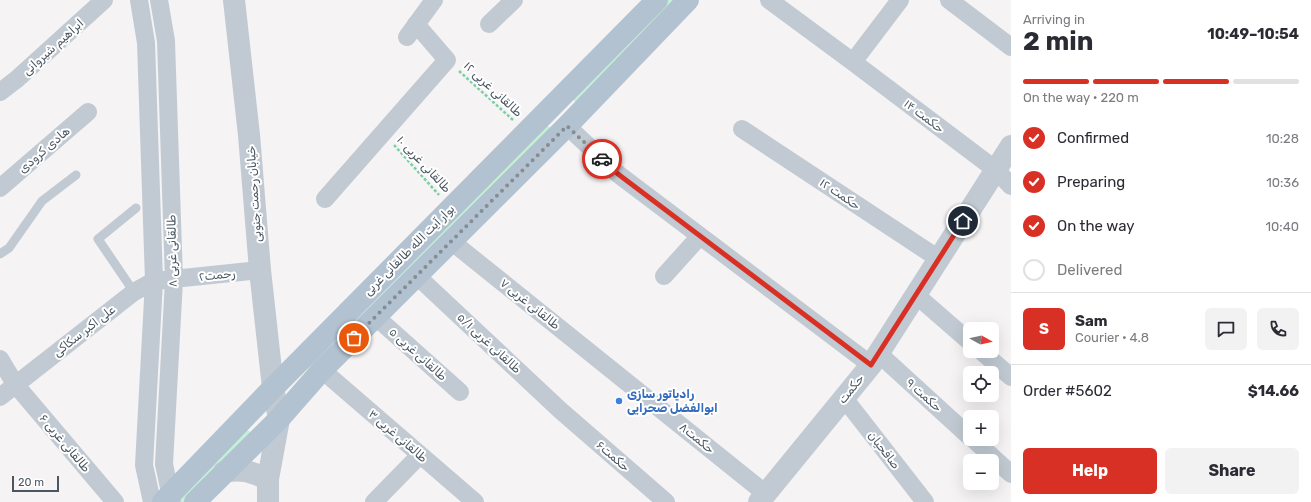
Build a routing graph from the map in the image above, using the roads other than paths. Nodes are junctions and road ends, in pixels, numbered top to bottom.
1 (104, 0) edge
2 (139, 0) edge
3 (159, 0) edge
4 (234, 0) edge
5 (434, 0) edge
6 (514, 0) edge
7 (657, 0) edge
8 (688, 0) edge
9 (769, 0) edge
10 (900, 0) edge
11 (949, 0) edge
12 (489, 24) dead end
13 (1011, 47) edge
14 (853, 62) junction
15 (0, 92) edge
16 (546, 111) junction
17 (88, 112) dead end
18 (567, 126) junction
19 (742, 129) dead end
20 (1011, 146) edge
21 (996, 170) junction
22 (76, 175) dead end
23 (1011, 186) edge
24 (0, 188) edge
25 (325, 199) dead end
26 (136, 208) dead end
27 (700, 236) junction
28 (451, 241) junction
29 (0, 254) edge
30 (939, 259) junction
31 (260, 270) junction
32 (417, 276) junction
33 (664, 276) dead end
34 (174, 280) junction
35 (154, 281) junction
36 (134, 292) junction
37 (916, 295) junction
38 (376, 317) junction
39 (963, 336) edge
40 (989, 358) edge
41 (0, 359) edge
42 (875, 359) junction
43 (609, 368) joint
44 (322, 370) junction
45 (1011, 377) edge
46 (15, 384) junction
47 (273, 388) junction
48 (460, 392) dead end
49 (0, 397) edge
50 (844, 398) junction
51 (560, 410) joint
52 (279, 419) junction
53 (963, 431) edge
54 (981, 446) edge
55 (420, 455) junction
56 (224, 472) junction
57 (1011, 474) edge
58 (268, 479) junction
59 (763, 498) edge
60 (164, 500) edge
61 (116, 502) edge
62 (195, 502) edge
63 (268, 502) edge
64 (374, 502) edge
65 (475, 502) edge
66 (666, 502) edge
67 (925, 502) edge

1 - 15 street, ابراهیم شیروانی
2 - 35 street, طالقانی غربی ۸
3 - 34 street, طالقانی غربی ۸
4 - 31 street, خیابان رحمت جنوبی
5 - 25 street
6 - 12 street
7 - 16 main road, بوار آیت الله طالقانی غربی
8 - 18 main road, بوار آیت الله طالقانی غربی
9 - 14 street, حکمت ۱۴
10 - 14 street
11 - 13 street
14 - 21 street, حکمت ۱۴
16 - 18 main road
16 - 47 main road, بوار آیت الله طالقانی غربی
17 - 24 street, هادی کرودی
18 - 27 street, حکمت ۹
18 - 28 main road, بوار آیت الله طالقانی غربی
19 - 30 street, حکمت ۱۲
20 - 21 street, حکمت
21 - 23 street, حکمت ۱۴
21 - 30 street, حکمت
22 - 29 lane
26 - 36 lane
27 - 33 street
27 - 42 street, حکمت ۹
28 - 32 main road, بوار آیت الله طالقانی غربی
28 - 43 street, طالقانی غربی ۷
30 - 37 street, حکمت
31 - 34 street, رحمت۲
31 - 47 street, خیابان رحمت جنوبی
32 - 38 main road, بوار آیت الله طالقانی غربی
32 - 51 street, طالقانی غربی ۵/۱
34 - 35 street, رحمت۲
34 - 60 street, طالقانی غربی ۸
35 - 36 street, علی اکبر سکاکی
35 - 60 street, طالقانی غربی ۸
36 - 46 street, علی اکبر سکاکی
37 - 39 street
37 - 42 street, حکمت
38 - 44 main road, بوار آیت الله طالقانی غربی
38 - 48 street, طالقانی غربی ۵
40 - 45 street
41 - 46 street, طالقانی غربی ۶
42 - 50 street, حکمت
42 - 53 street, حکمت ۹
43 - 59 street, حکمت۸
44 - 52 main road, بوار آیت الله طالقانی غربی
44 - 55 street, طالقانی غربی ۳
46 - 49 street, علی اکبر سکاکی
46 - 61 street, طالقانی غربی ۶
47 - 52 street, خیابان رحمت جنوبی
47 - 60 main road, بوار آیت الله طالقانی غربی
50 - 59 street, حکمت
50 - 67 street, صافحیان
51 - 66 street, حکمت۶
52 - 56 main road, بوار آیت الله طالقانی غربی
52 - 58 street
54 - 57 street
55 - 64 street
55 - 65 street, طالقانی غربی ۳
56 - 58 street
56 - 62 main road, بوار آیت الله طالقانی غربی
58 - 63 street

